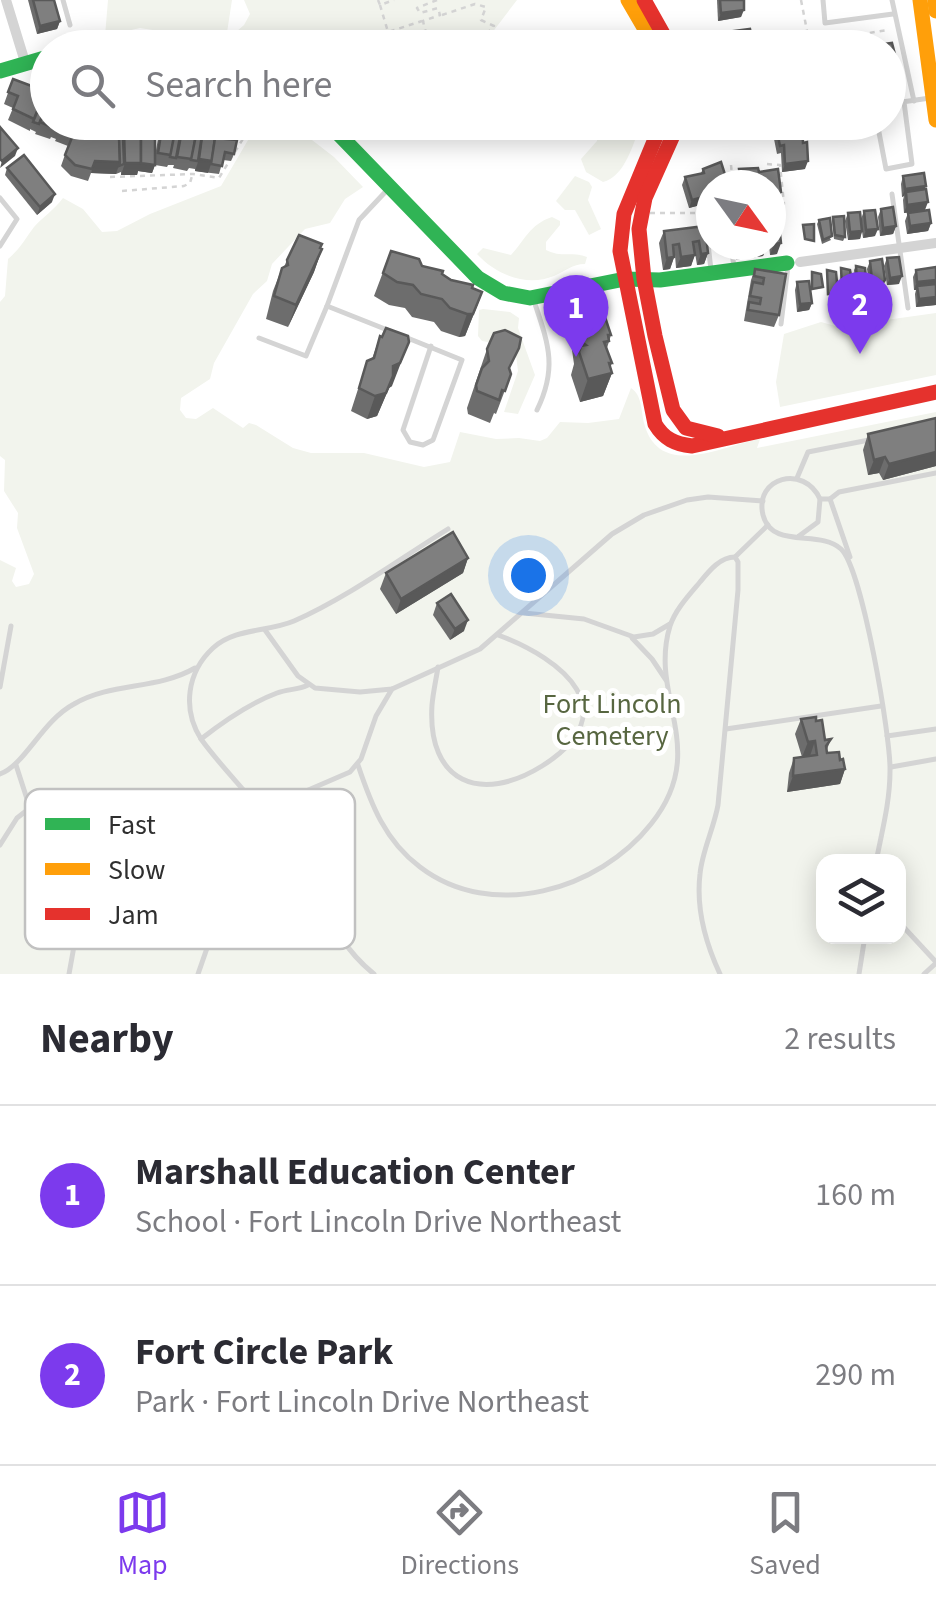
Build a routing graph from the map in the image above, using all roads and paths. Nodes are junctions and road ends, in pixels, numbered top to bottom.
1 (6, 0) edge
2 (63, 0) edge
3 (394, 0) edge
4 (437, 0) edge
5 (628, 0) edge
6 (644, 0) edge
7 (802, 0) edge
8 (823, 0) edge
9 (892, 0) edge
10 (920, 0) edge
11 (934, 0) edge
12 (379, 2) edge
13 (936, 11) edge
14 (894, 14) junction
15 (440, 16) junction
16 (423, 21) junction
17 (70, 25) dead end
18 (387, 30) edge
19 (394, 30) edge
20 (425, 30) edge
21 (490, 30) edge
22 (646, 30) edge
23 (661, 30) edge
24 (808, 30) edge
25 (897, 30) edge
26 (930, 35) edge
27 (906, 60) edge
28 (30, 61) edge
29 (25, 62) junction
30 (0, 71) edge
31 (933, 98) junction
32 (914, 100) junction
33 (906, 102) edge
34 (906, 118) edge
35 (936, 120) edge
36 (242, 140) edge
37 (345, 140) edge
38 (654, 140) edge
39 (673, 140) edge
40 (880, 140) edge
41 (767, 164) dead end
42 (731, 165) dead end
43 (732, 170) edge
44 (781, 170) edge
45 (193, 174) junction
46 (110, 177) dead end
47 (391, 186) junction
48 (122, 192) dead end
49 (892, 194) dead end
50 (0, 198) edge
51 (649, 213) dead end
52 (695, 213) dead end
53 (936, 243) edge
54 (0, 246) edge
55 (901, 248) junction
56 (710, 260) edge
57 (733, 260) edge
58 (794, 263) junction
59 (734, 270) junction
60 (711, 274) junction
61 (625, 279) junction
62 (645, 279) junction
63 (533, 298) junction
64 (326, 306) junction
65 (908, 308) dead end
66 (781, 324) edge
67 (259, 338) dead end
68 (431, 346) junction
69 (936, 392) edge
70 (537, 410) dead end
71 (885, 437) edge
72 (723, 438) junction
73 (936, 473) edge
74 (797, 478) junction
75 (820, 499) junction
76 (830, 499) junction
77 (763, 501) junction
78 (768, 526) junction
79 (448, 529) dead end
80 (799, 536) junction
81 (735, 557) junction
82 (850, 560) junction
83 (524, 613) junction
84 (670, 624) junction
85 (11, 626) dead end
86 (265, 630) junction
87 (498, 635) junction
88 (630, 636) junction
89 (195, 668) junction
90 (438, 668) junction
91 (666, 681) junction
92 (309, 684) junction
93 (0, 687) edge
94 (392, 689) junction
95 (881, 706) junction
96 (726, 728) junction
97 (936, 728) edge
98 (888, 736) junction
99 (202, 739) junction
100 (936, 759) edge
101 (358, 764) junction
102 (16, 765) junction
103 (891, 767) junction
104 (0, 774) edge
105 (244, 789) edge
106 (311, 789) edge
107 (25, 793) edge
108 (25, 812) edge
109 (0, 845) edge
110 (878, 854) edge
111 (906, 928) edge
112 (864, 944) edge
113 (73, 949) edge
114 (209, 949) edge
115 (350, 949) edge
116 (936, 963) edge
117 (69, 974) edge
118 (198, 974) edge
119 (374, 974) edge
120 (720, 974) edge
121 (859, 974) edge
122 (924, 974) edge

1 - 29 street
2 - 17 lane
3 - 12 path
4 - 15 path
5 - 22 street
6 - 23 street
7 - 24 path
8 - 14 lane
9 - 14 lane
10 - 26 street
11 - 13 street
12 - 18 path
14 - 25 lane
15 - 16 path
15 - 21 path
16 - 19 path
16 - 20 path
26 - 31 street
27 - 32 lane
28 - 29 street
29 - 30 street
31 - 32 lane
31 - 35 street
32 - 33 lane
34 - 40 lane
36 - 45 path
37 - 47 street
38 - 61 street
39 - 62 street
41 - 44 path
42 - 43 path
45 - 46 path
45 - 48 path
47 - 63 street
47 - 64 lane
49 - 55 lane
50 - 54 lane
51 - 52 path
53 - 55 street
55 - 58 street
55 - 65 lane
56 - 60 lane
57 - 59 lane
58 - 59 street
58 - 66 lane
59 - 60 street
60 - 62 street
61 - 62 street
61 - 63 street
61 - 72 street
62 - 72 street
63 - 70 lane
64 - 67 lane
64 - 68 lane
68 - 68 lane
69 - 72 street
71 - 74 lane
73 - 76 lane
74 - 75 lane
74 - 77 lane
75 - 76 lane
75 - 80 lane
76 - 82 lane
77 - 78 lane
77 - 83 lane
78 - 80 lane
78 - 81 lane
79 - 86 lane
80 - 82 lane
81 - 84 lane
81 - 96 lane
82 - 95 lane
83 - 87 lane
83 - 88 lane
84 - 88 lane
84 - 91 lane
85 - 93 lane
86 - 89 lane
86 - 92 lane
87 - 90 lane
87 - 90 lane
88 - 91 lane
89 - 99 lane
89 - 102 lane
90 - 94 lane
91 - 101 lane
92 - 94 lane
92 - 99 lane
94 - 101 lane
95 - 96 lane
95 - 98 lane
96 - 120 lane
97 - 98 lane
98 - 103 lane
99 - 105 lane
100 - 103 lane
101 - 106 lane
102 - 104 lane
102 - 107 lane
103 - 110 lane
108 - 109 lane
111 - 116 lane
112 - 121 lane
113 - 117 lane
114 - 118 lane
115 - 119 lane
116 - 122 lane

